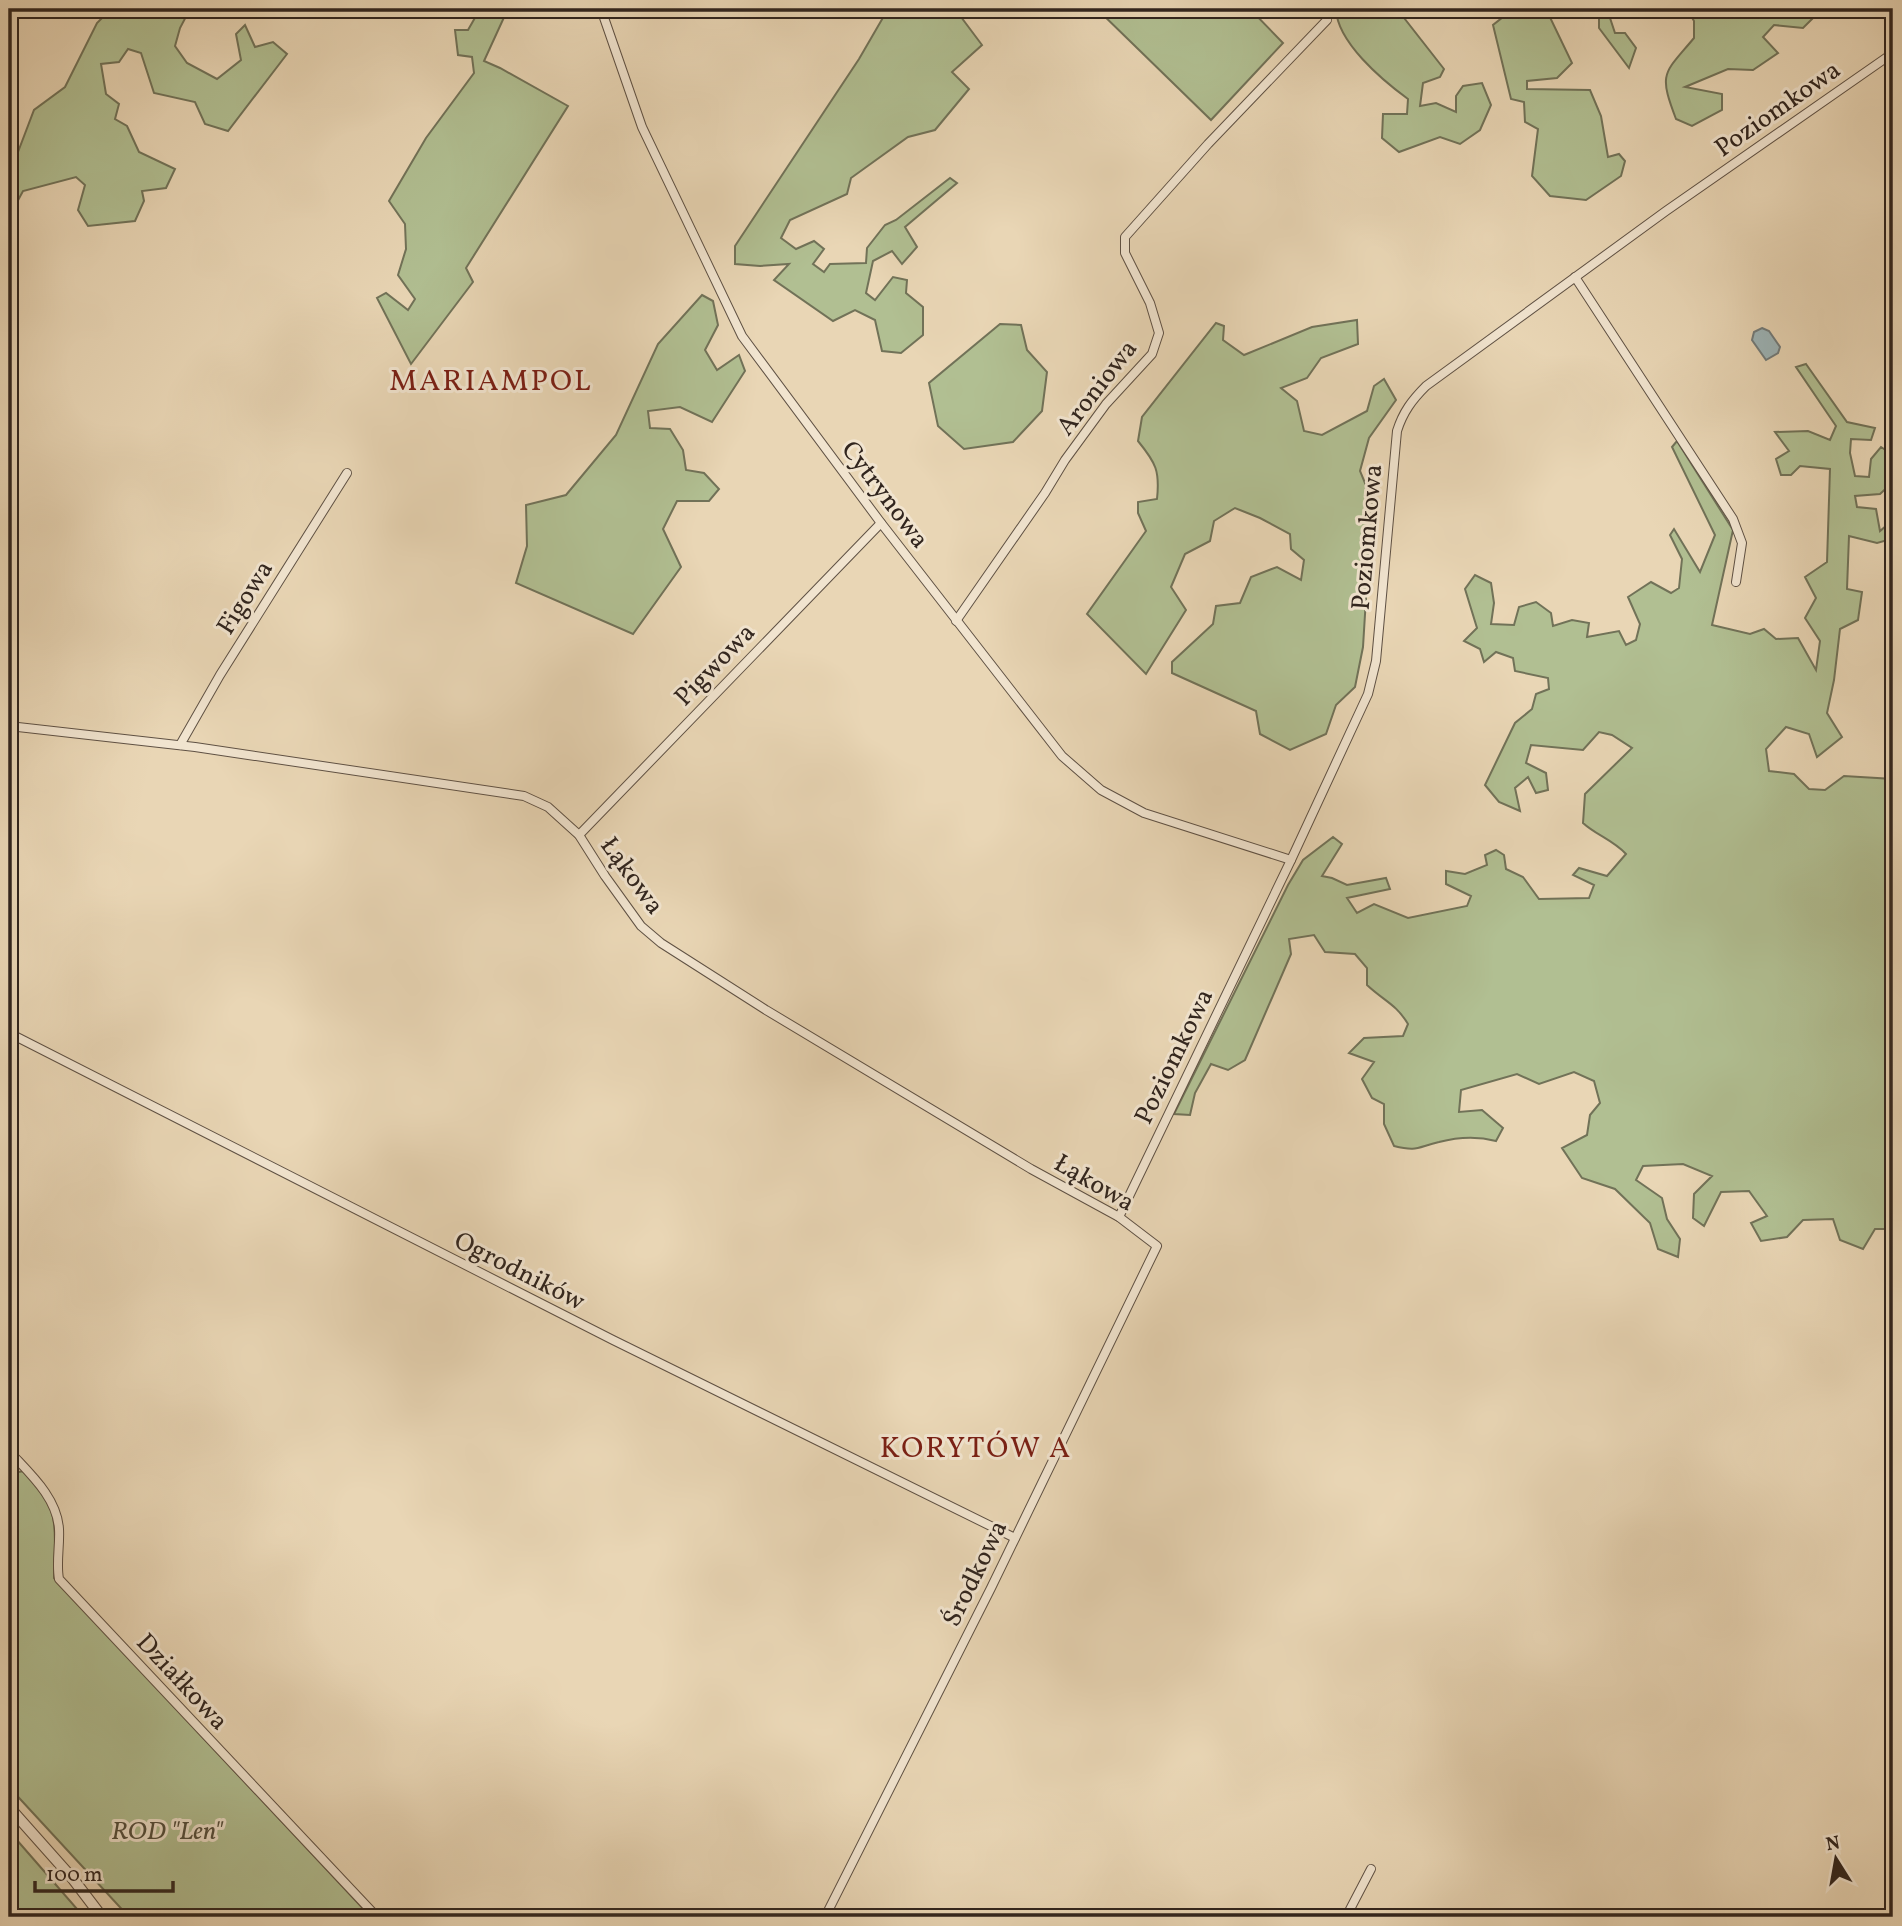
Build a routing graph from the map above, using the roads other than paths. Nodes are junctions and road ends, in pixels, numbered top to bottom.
1 (601, 9) edge
2 (1327, 20) dead end
3 (1893, 53) edge
4 (1575, 277) junction
5 (348, 473) dead end
6 (881, 523) junction
7 (1736, 582) dead end
8 (956, 621) junction
9 (9, 726) edge
10 (180, 745) junction
11 (579, 835) junction
12 (1291, 860) junction
13 (9, 1033) edge
14 (1119, 1217) junction
15 (1157, 1246) joint
16 (9, 1451) edge
17 (1015, 1538) junction
18 (9, 1807) edge
19 (1371, 1869) dead end
20 (102, 1917) edge
21 (377, 1917) edge
22 (825, 1917) edge
23 (1346, 1917) edge

1 - 6 street, Cytrynowa
2 - 8 street, Aroniowa
3 - 4 street, Poziomkowa
4 - 7 street
4 - 12 street, Poziomkowa
5 - 10 street, Figowa
6 - 8 street, Cytrynowa
6 - 11 street, Pigwowa
8 - 12 street, Cytrynowa
9 - 10 street, Łąkowa
10 - 11 street, Łąkowa
11 - 14 street, Łąkowa
12 - 14 street, Poziomkowa
13 - 17 street, Ogrodników
14 - 15 street, Łąkowa
15 - 17 street, Środkowa
16 - 21 street, Działkowa
17 - 22 street, Środkowa
18 - 20 street
19 - 23 street

